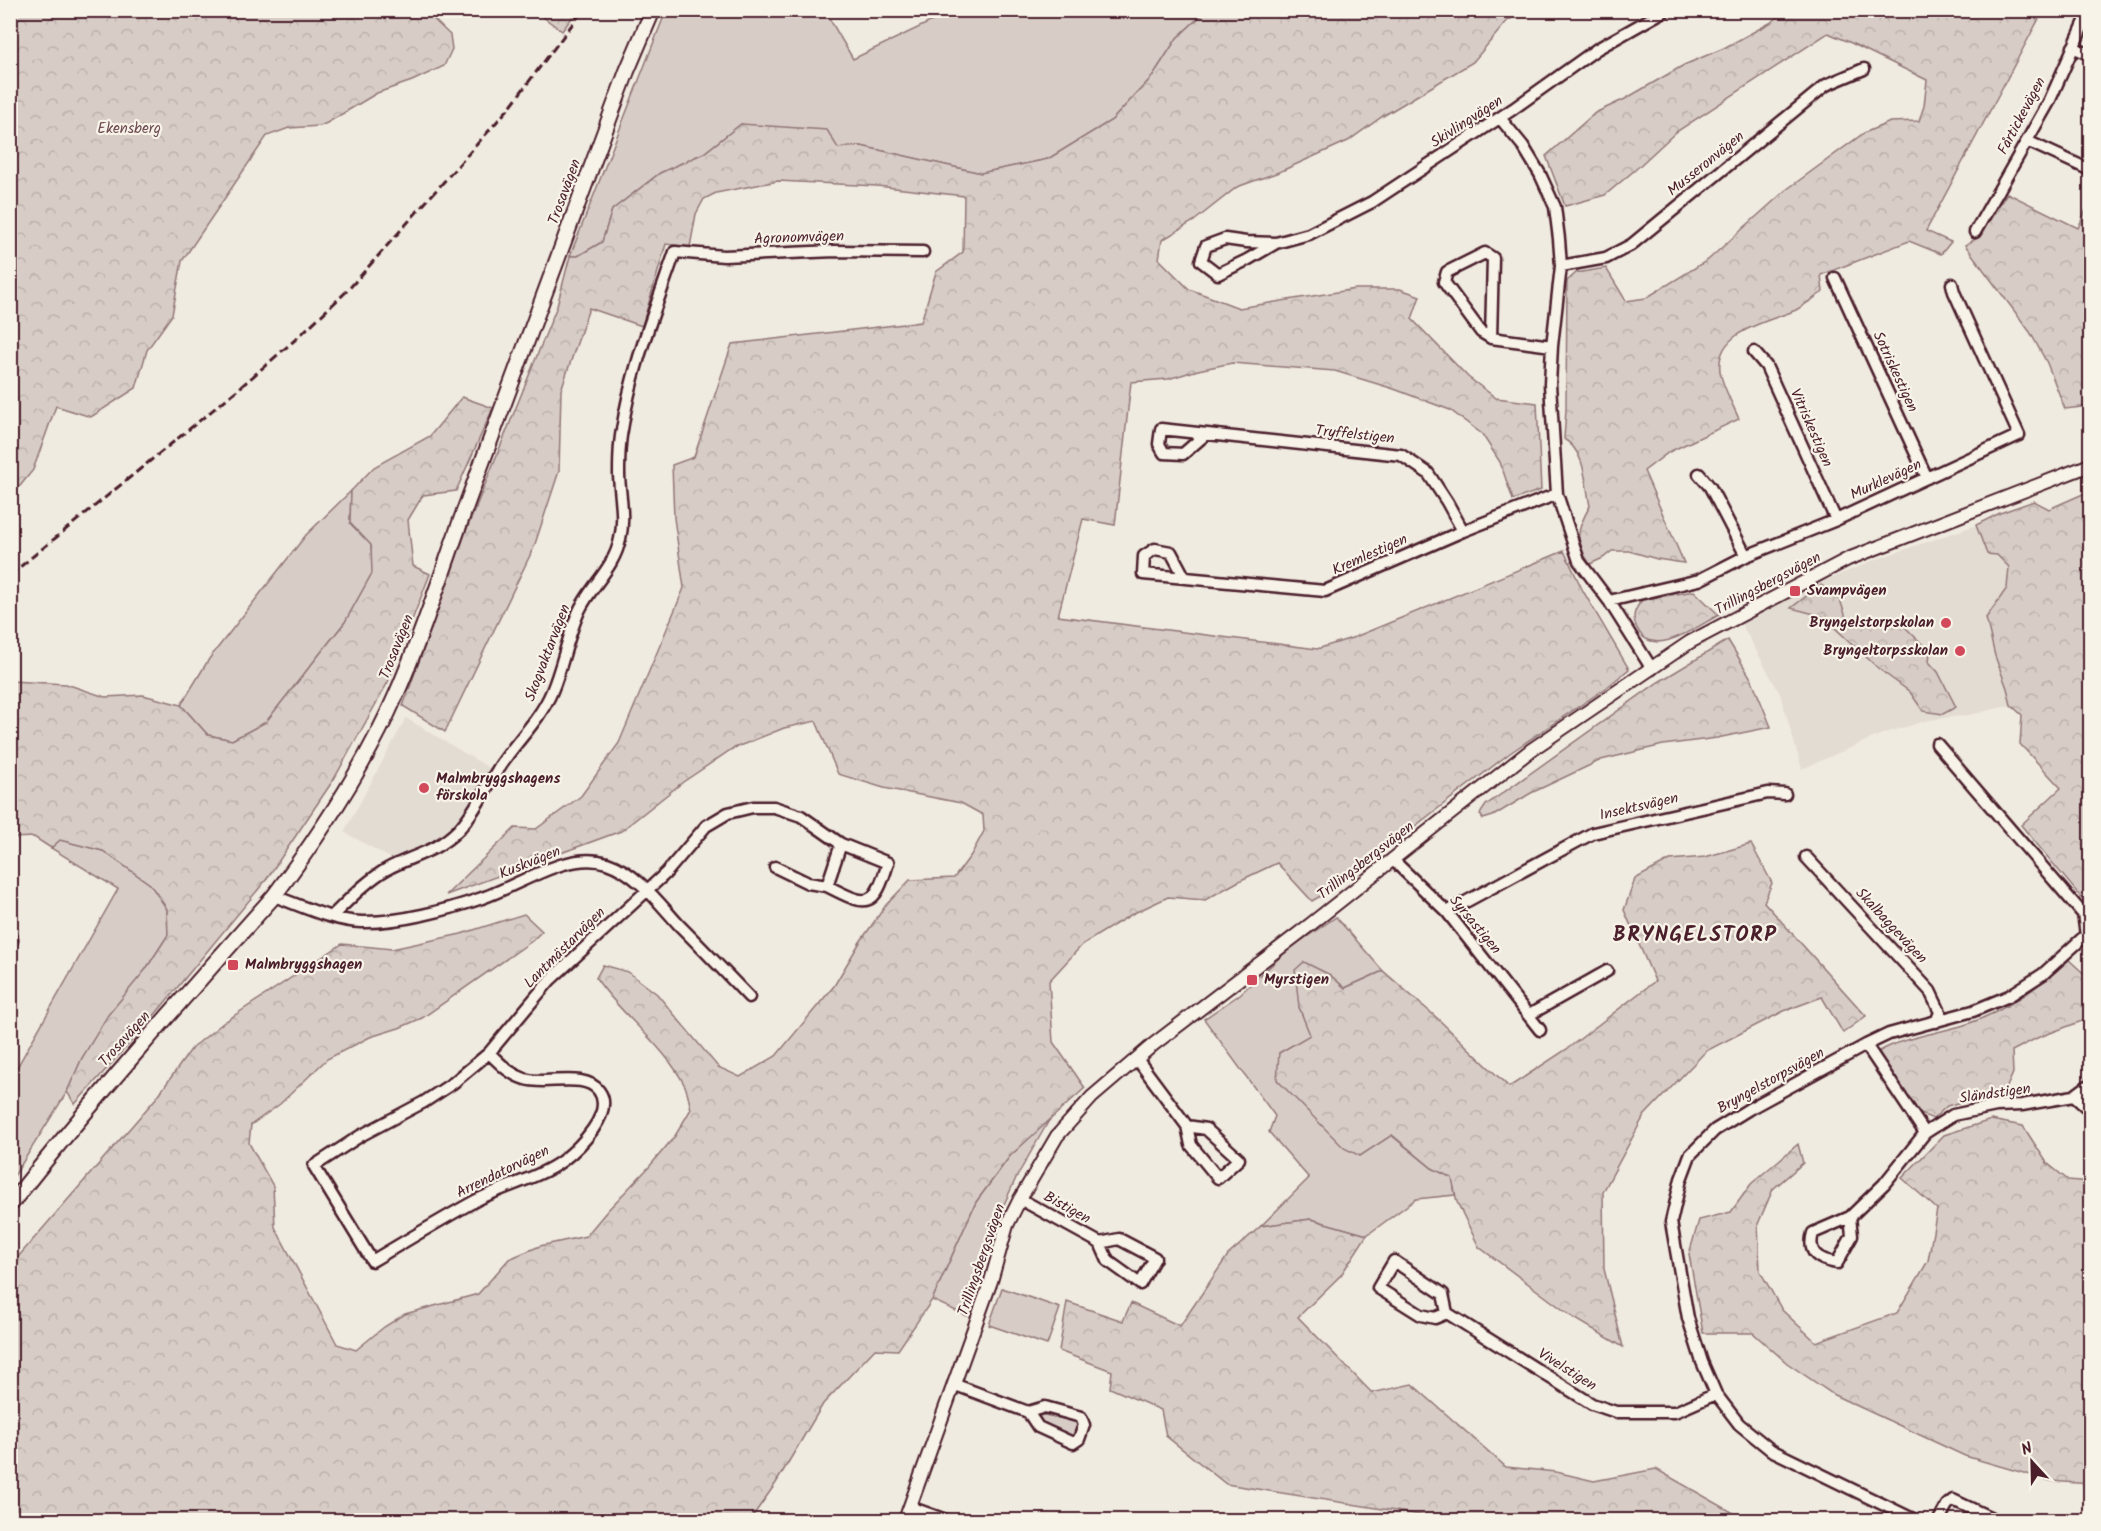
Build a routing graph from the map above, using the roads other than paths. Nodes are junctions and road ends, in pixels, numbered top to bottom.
1 (653, 10) edge
2 (1666, 10) edge
3 (2090, 10) edge
4 (2073, 47) junction
5 (2091, 55) edge
6 (1864, 69) dead end
7 (1500, 118) junction
8 (2027, 141) junction
9 (2091, 170) edge
10 (1975, 232) dead end
11 (1276, 243) junction
12 (675, 252) joint
13 (923, 252) dead end
14 (1561, 266) junction
15 (1836, 278) dead end
16 (1952, 284) dead end
17 (1491, 338) junction
18 (1552, 346) junction
19 (1754, 352) dead end
20 (1206, 434) dead end
21 (2091, 465) edge
22 (1699, 474) dead end
23 (1927, 478) junction
24 (1557, 494) junction
25 (1836, 520) junction
26 (1462, 531) junction
27 (1746, 556) junction
28 (1185, 578) dead end
29 (1609, 601) junction
30 (1652, 669) junction
31 (1937, 744) dead end
32 (1785, 794) dead end
33 (841, 844) junction
34 (1806, 857) dead end
35 (1393, 860) junction
36 (775, 867) dead end
37 (827, 886) junction
38 (646, 890) junction
39 (274, 896) junction
40 (1447, 912) junction
41 (332, 916) junction
42 (10, 936) edge
43 (10, 946) edge
44 (1607, 971) dead end
45 (749, 998) dead end
46 (1529, 1015) junction
47 (1935, 1022) junction
48 (1540, 1030) dead end
49 (1866, 1045) junction
50 (489, 1053) junction
51 (1137, 1059) junction
52 (2091, 1084) edge
53 (2074, 1096) junction
54 (2091, 1108) edge
55 (1187, 1126) junction
56 (1924, 1132) junction
57 (314, 1166) joint
58 (1020, 1199) junction
59 (10, 1205) edge
60 (1850, 1217) junction
61 (1100, 1243) junction
62 (1447, 1314) junction
63 (954, 1384) junction
64 (1716, 1394) junction
65 (1028, 1412) junction
66 (910, 1507) junction
67 (905, 1521) edge
68 (945, 1521) edge
69 (1915, 1521) edge
70 (1939, 1521) edge
71 (1996, 1521) edge

1 - 39 main road, Trosavägen
2 - 7 street, Skivlingvägen
3 - 4 street, Fårtickevägen
4 - 5 street
4 - 8 street, Fårtickevägen
6 - 14 street, Musseronvägen
7 - 11 street, Skivlingvägen
7 - 14 street
8 - 9 street
8 - 10 street, Fårtickevägen
11 - 11 street, Skivlingvägen
12 - 13 street, Agronomvägen
12 - 41 street, Skogvaktarvägen
14 - 18 street
15 - 23 street, Sotriskestigen
16 - 23 street, Murklevägen
17 - 17 street
17 - 18 street
18 - 24 street
19 - 25 street, Vitriskestigen
20 - 26 street, Tryffelstigen
21 - 30 street, Trillingsbergsvägen
22 - 27 street
23 - 25 street, Murklevägen
24 - 26 street, Kremlestigen
24 - 29 street
25 - 27 street, Murklevägen
26 - 28 street, Kremlestigen
27 - 29 street, Murklevägen
29 - 30 street
30 - 35 street, Trillingsbergsvägen
31 - 47 street, Bryngelstorpsvägen
32 - 40 street, Insektsvägen
33 - 37 street
33 - 37 street, Lantmästarvägen
33 - 38 street, Lantmästarvägen
34 - 47 street, Skalbaggevägen
35 - 40 street, Syrsastigen
35 - 51 street, Trillingsbergsvägen
36 - 37 street, Lantmästarvägen
38 - 41 street, Kuskvägen
38 - 45 street, Kuskvägen
38 - 50 street, Lantmästarvägen
39 - 41 street, Kuskvägen
39 - 59 main road, Trosavägen
40 - 46 street, Syrsastigen
42 - 43 street
44 - 46 street
46 - 48 street, Syrsastigen
47 - 49 street, Bryngelstorpsvägen
49 - 56 street
49 - 64 street, Bryngelstorpsvägen
50 - 57 street, Lantmästarvägen
50 - 57 street, Arrendatorvägen
51 - 55 street
51 - 58 street, Trillingsbergsvägen
52 - 53 street, Sländstigen
53 - 54 street
53 - 56 street, Sländstigen
55 - 55 street
56 - 60 street, Sländstigen
58 - 61 street, Bistigen
58 - 63 street, Trillingsbergsvägen
60 - 60 street, Sländstigen
61 - 61 street, Bistigen
62 - 62 street
62 - 64 street, Vivelstigen
63 - 65 street
63 - 66 street, Trillingsbergsvägen
64 - 69 street, Bryngelstorpsvägen
65 - 65 street
66 - 67 street, Trillingsbergsvägen
66 - 68 street
70 - 71 street

